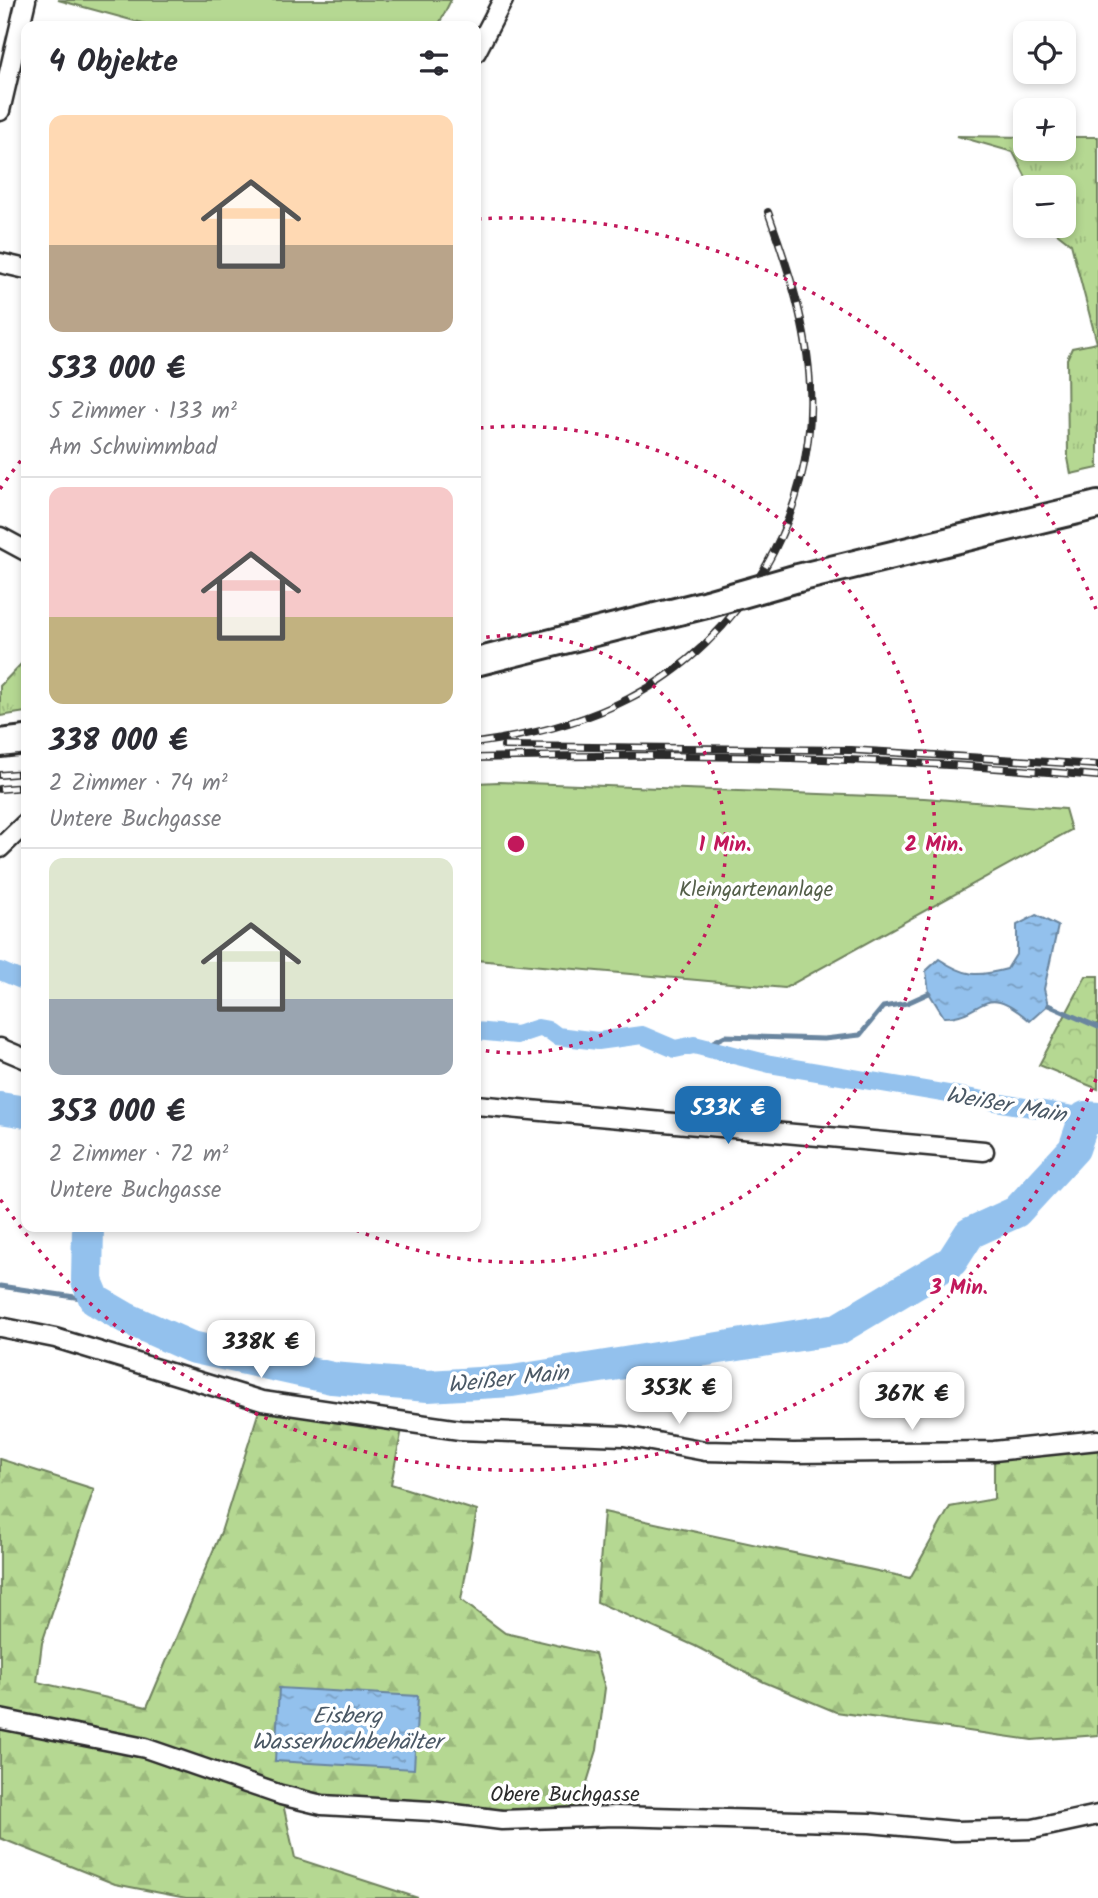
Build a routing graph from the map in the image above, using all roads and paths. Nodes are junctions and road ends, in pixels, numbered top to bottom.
1 (26, 0) edge
2 (503, 0) edge
3 (14, 39) edge
4 (481, 42) edge
5 (0, 111) edge
6 (0, 263) edge
7 (21, 268) edge
8 (1098, 505) edge
9 (0, 537) edge
10 (21, 548) edge
11 (481, 661) edge
12 (21, 741) edge
13 (0, 743) edge
14 (21, 828) edge
15 (0, 848) edge
16 (0, 1048) edge
17 (21, 1057) edge
18 (481, 1105) edge
19 (984, 1151) dead end
20 (0, 1327) edge
21 (1098, 1440) edge
22 (0, 1719) edge
23 (1098, 1815) edge

1 - 3 street
2 - 4 street
3 - 5 street
6 - 7 street
8 - 11 highway, bridge
9 - 10 street
12 - 13 highway
14 - 15 street
16 - 17 street
18 - 19 street
20 - 21 street
22 - 23 street, Obere Buchgasse

